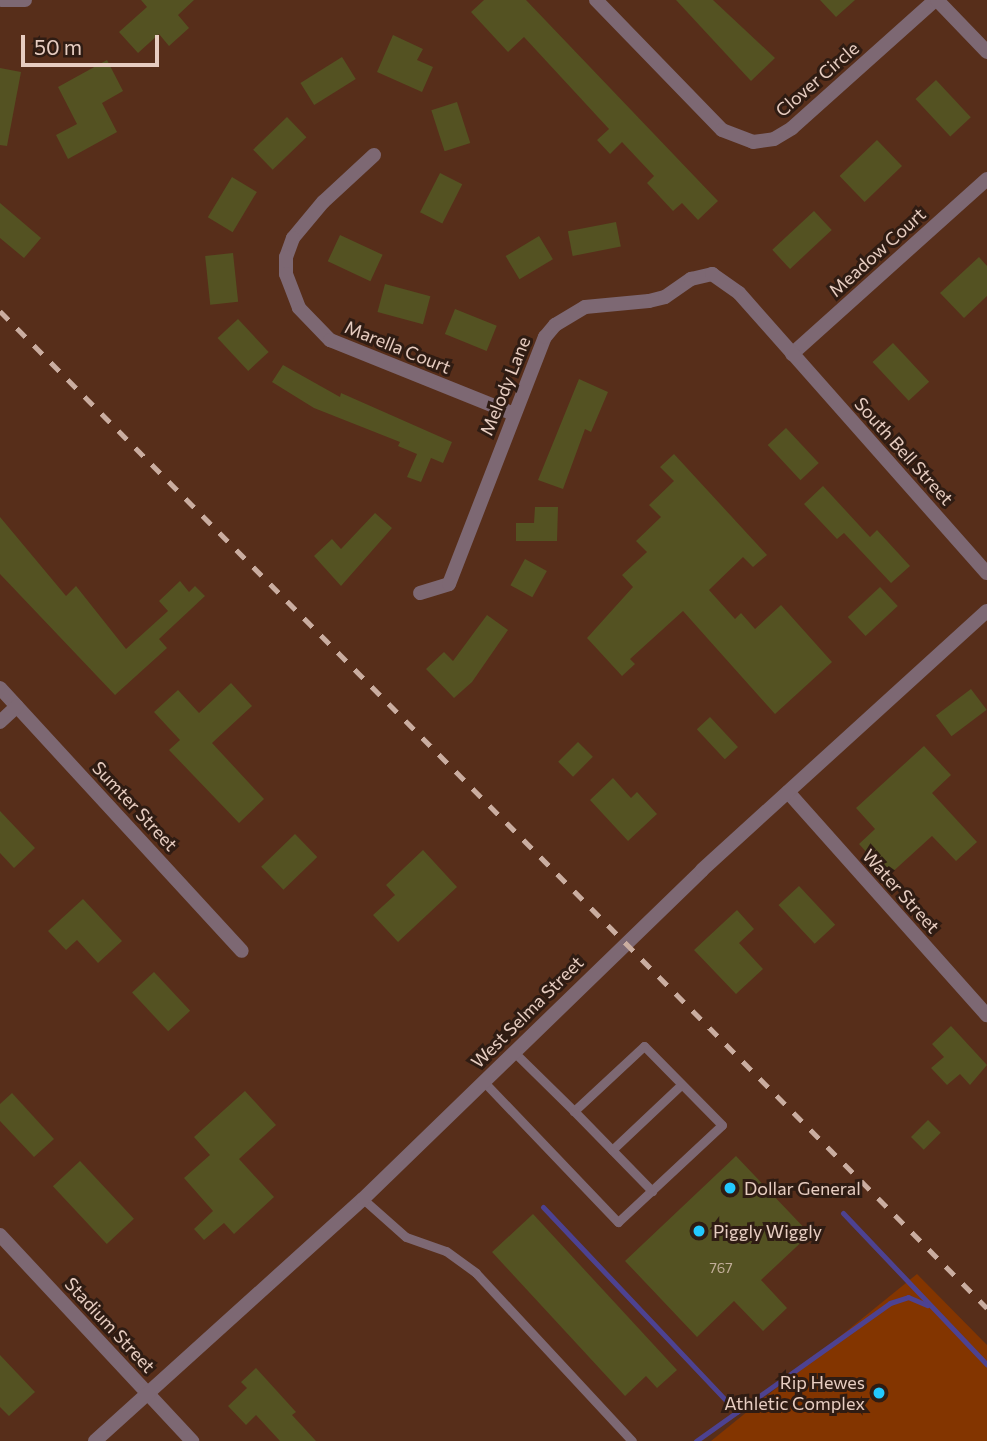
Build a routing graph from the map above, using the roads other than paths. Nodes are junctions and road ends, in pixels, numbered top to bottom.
1 (2, 0) edge
2 (25, 0) edge
3 (596, 0) edge
4 (936, 0) edge
5 (987, 52) edge
6 (374, 155) dead end
7 (987, 179) edge
8 (792, 354) junction
9 (514, 414) junction
10 (987, 573) edge
11 (420, 593) dead end
12 (987, 611) edge
13 (0, 688) edge
14 (17, 706) junction
15 (0, 722) edge
16 (788, 792) junction
17 (242, 951) dead end
18 (987, 1015) edge
19 (514, 1052) junction
20 (484, 1082) junction
21 (681, 1085) junction
22 (575, 1111) junction
23 (612, 1150) junction
24 (652, 1191) junction
25 (363, 1199) junction
26 (0, 1235) edge
27 (148, 1394) junction
28 (95, 1441) edge
29 (192, 1441) edge
30 (632, 1441) edge

1 - 2 street
3 - 4 street, Clover Circle
4 - 5 street
6 - 9 street, Marella Court
7 - 8 street, Meadow Court
8 - 9 street, Melody Lane
8 - 10 street, South Bell Street
9 - 11 street, Melody Lane
12 - 16 street, West Selma Street
13 - 14 street, Sumter Street
14 - 15 street
14 - 17 street, Sumter Street
16 - 18 street, Water Street
16 - 19 street, West Selma Street
19 - 20 street, West Selma Street
19 - 22 lane
20 - 24 lane
20 - 25 street, West Selma Street
21 - 22 lane
21 - 23 lane
21 - 24 lane
22 - 23 lane
23 - 24 lane
25 - 27 street, West Selma Street
25 - 30 lane
26 - 27 street, Stadium Street
27 - 28 street, West Selma Street
27 - 29 street, Stadium Street

